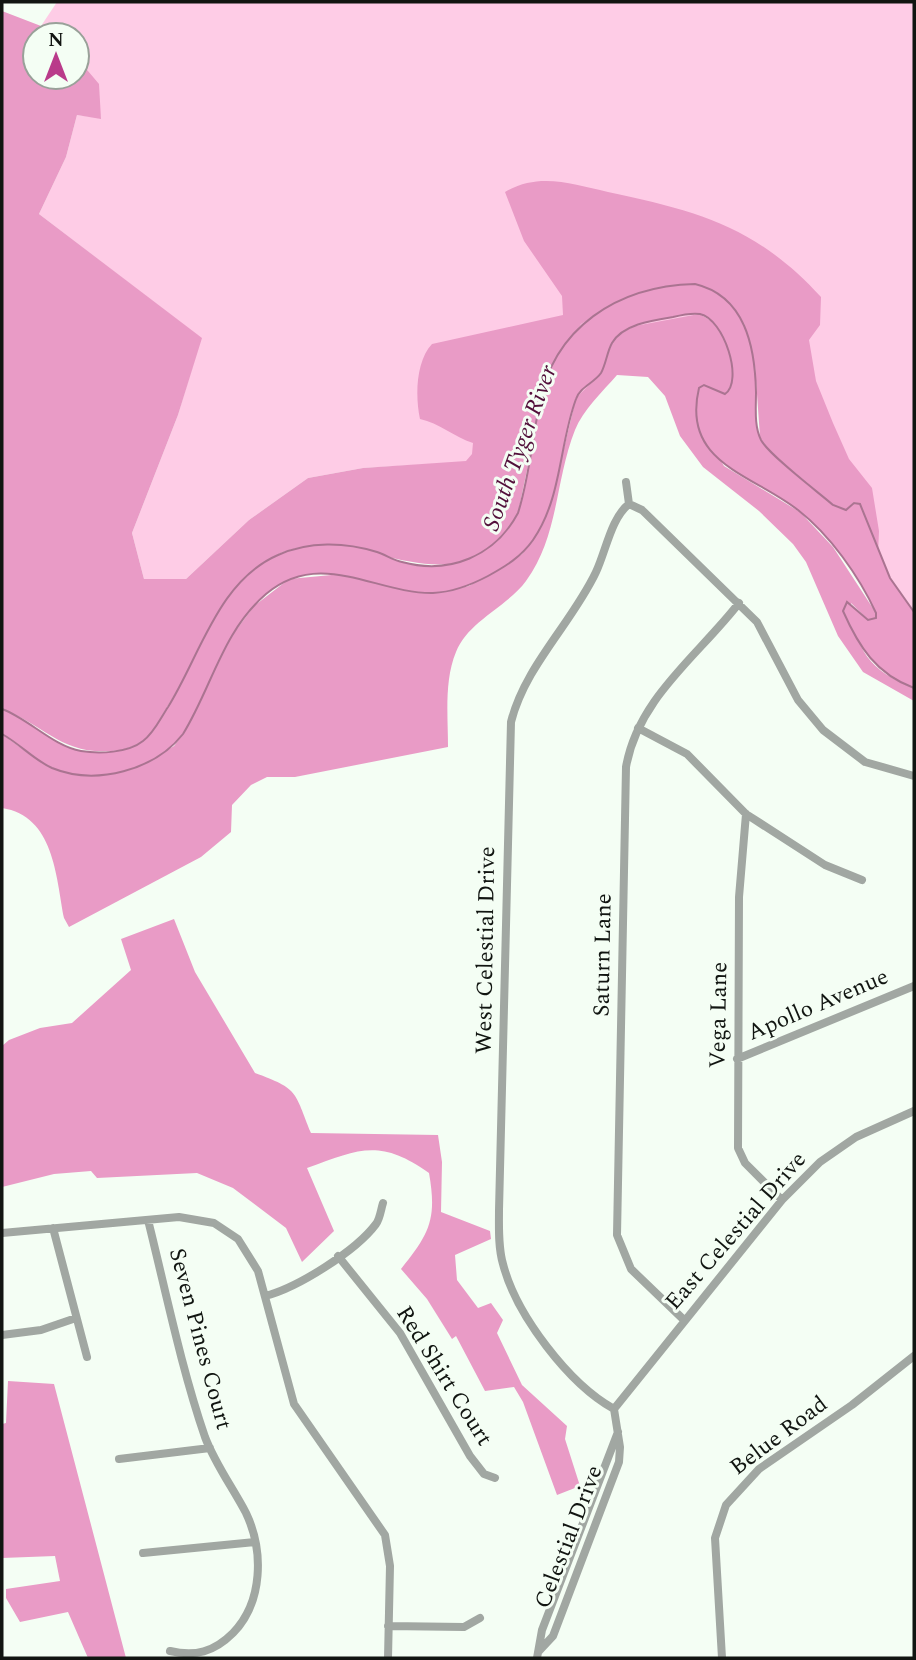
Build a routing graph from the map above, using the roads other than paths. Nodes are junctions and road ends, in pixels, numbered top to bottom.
1 (626, 482) dead end
2 (629, 505) junction
3 (739, 603) junction
4 (638, 728) junction
5 (914, 776) edge
6 (746, 814) junction
7 (862, 880) dead end
8 (914, 986) edge
9 (737, 1059) junction
10 (914, 1111) edge
11 (782, 1200) junction
12 (383, 1203) dead end
13 (148, 1220) junction
14 (53, 1228) junction
15 (2, 1233) edge
16 (338, 1256) junction
17 (265, 1296) junction
18 (76, 1318) junction
19 (684, 1320) junction
20 (2, 1335) edge
21 (914, 1356) edge
22 (88, 1357) dead end
23 (614, 1409) junction
24 (210, 1448) junction
25 (119, 1459) dead end
26 (495, 1478) dead end
27 (255, 1542) junction
28 (143, 1553) dead end
29 (480, 1618) dead end
30 (388, 1626) junction
31 (170, 1651) dead end
32 (538, 1655) edge
33 (388, 1658) edge
34 (722, 1658) edge

1 - 2 street
2 - 3 street
2 - 23 street, West Celestial Drive
3 - 4 street, Saturn Lane
3 - 5 street
4 - 6 street
4 - 19 street, Saturn Lane
6 - 7 street
6 - 9 street, Vega Lane
8 - 9 street, Apollo Avenue
9 - 11 street, Vega Lane
10 - 11 street, East Celestial Drive
11 - 19 street, East Celestial Drive
12 - 16 street
13 - 14 street
13 - 17 street
13 - 24 street, Seven Pines Court
14 - 15 street
14 - 18 street
16 - 17 street
16 - 26 street, Red Shirt Court
17 - 30 street
18 - 20 street
18 - 22 street
19 - 23 street, East Celestial Drive
21 - 34 street, Belue Road
23 - 32 street, Celestial Drive
24 - 25 street
24 - 27 street, Seven Pines Court
27 - 28 street
27 - 31 street, Seven Pines Court
29 - 30 street
30 - 33 street

